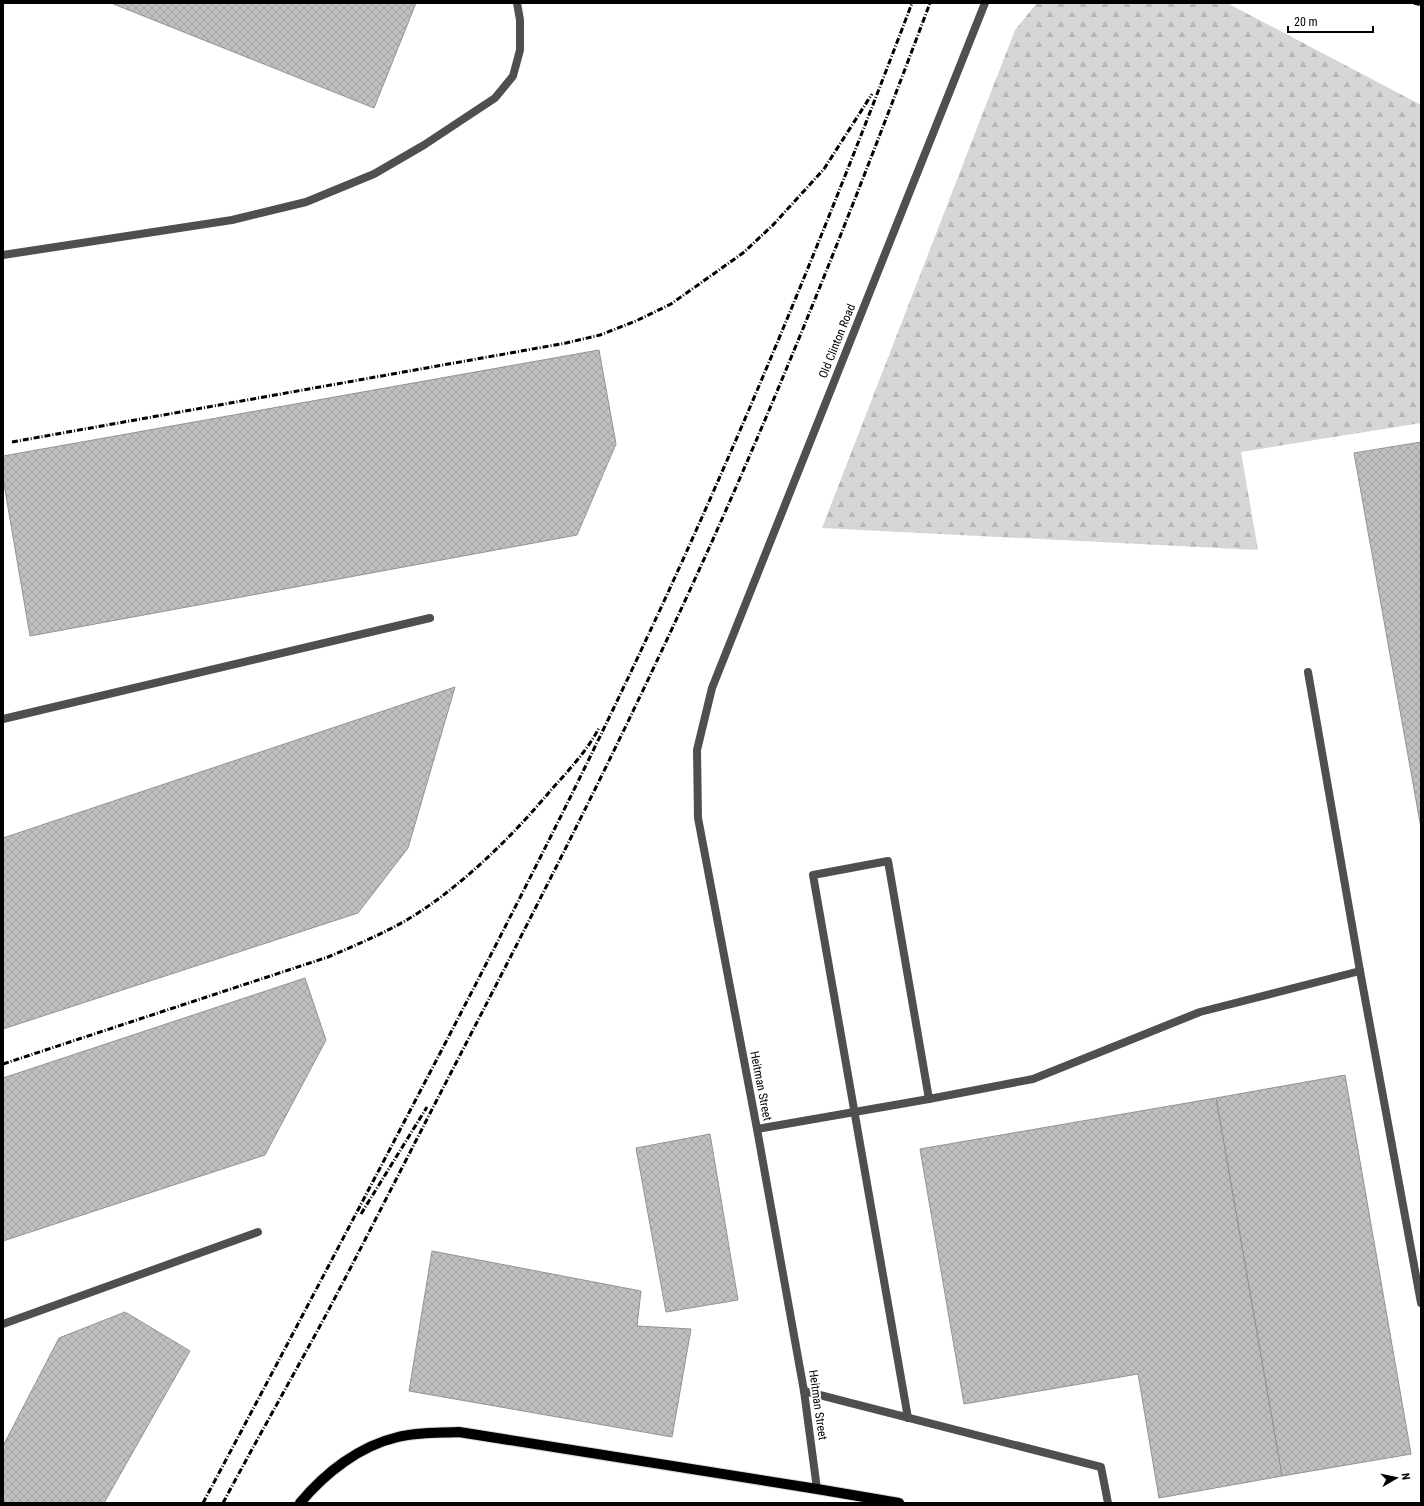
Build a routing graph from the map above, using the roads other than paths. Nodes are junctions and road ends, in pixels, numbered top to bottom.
1 (517, 3) edge
2 (985, 3) edge
3 (3, 255) edge
4 (430, 618) dead end
5 (1308, 672) dead end
6 (712, 688) joint
7 (3, 719) edge
8 (1360, 971) junction
9 (929, 1099) junction
10 (855, 1112) junction
11 (757, 1129) junction
12 (258, 1232) dead end
13 (1421, 1303) edge
14 (3, 1324) edge
15 (804, 1391) junction
16 (908, 1418) junction
17 (817, 1489) junction
18 (300, 1503) edge
19 (899, 1503) edge
20 (1108, 1503) edge

1 - 3 lane
2 - 6 lane, Old Clinton Road
4 - 7 lane
5 - 8 lane
6 - 11 lane, Heitman Street
8 - 9 lane
8 - 13 lane
9 - 10 lane
9 - 10 lane
10 - 11 lane
10 - 16 lane
11 - 15 lane, Heitman Street
12 - 14 lane
15 - 16 lane
15 - 17 lane, Heitman Street
16 - 20 lane
17 - 18 main road
17 - 19 main road

